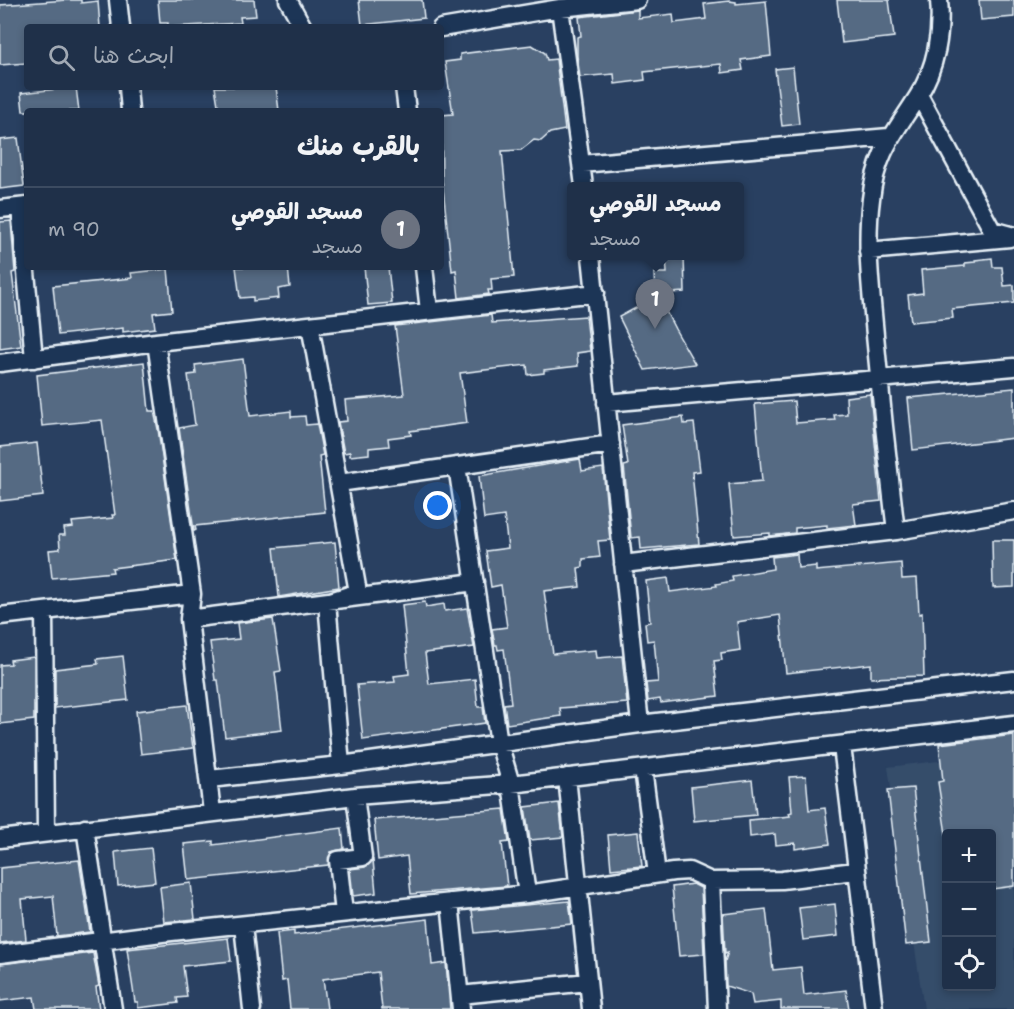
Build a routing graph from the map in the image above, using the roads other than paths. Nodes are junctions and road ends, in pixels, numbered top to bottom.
1 (118, 0) edge
2 (288, 0) edge
3 (637, 0) edge
4 (939, 0) edge
5 (560, 9) junction
6 (121, 24) edge
7 (301, 24) edge
8 (444, 28) edge
9 (128, 90) edge
10 (404, 90) edge
11 (919, 95) junction
12 (130, 108) edge
13 (407, 108) edge
14 (889, 137) junction
15 (581, 164) junction
16 (583, 182) edge
17 (23, 206) edge
18 (0, 209) edge
19 (1014, 237) edge
20 (868, 250) junction
21 (592, 260) edge
22 (28, 270) edge
23 (424, 270) edge
24 (596, 293) junction
25 (429, 311) junction
26 (310, 325) junction
27 (156, 342) junction
28 (34, 359) junction
29 (0, 363) edge
30 (1014, 367) edge
31 (879, 379) junction
32 (606, 403) junction
33 (611, 444) junction
34 (457, 466) junction
35 (339, 483) junction
36 (1014, 511) edge
37 (896, 531) junction
38 (623, 564) junction
39 (475, 582) junction
40 (192, 594) junction
41 (327, 602) junction
42 (44, 611) junction
43 (0, 616) edge
44 (189, 618) junction
45 (1014, 680) edge
46 (639, 724) junction
47 (1014, 724) edge
48 (499, 743) junction
49 (842, 746) junction
50 (341, 765) junction
51 (643, 769) junction
52 (567, 777) junction
53 (209, 779) junction
54 (511, 784) junction
55 (355, 796) junction
56 (212, 812) junction
57 (85, 828) junction
58 (46, 833) junction
59 (0, 839) edge
60 (855, 871) junction
61 (657, 874) junction
62 (711, 881) junction
63 (580, 886) junction
64 (527, 894) junction
65 (450, 902) junction
66 (344, 913) junction
67 (243, 925) junction
68 (103, 941) junction
69 (0, 954) edge
70 (588, 982) junction
71 (461, 1002) edge
72 (113, 1009) edge
73 (252, 1009) edge
74 (591, 1009) edge
75 (717, 1009) edge
76 (873, 1009) edge

1 - 6 street
2 - 7 street
3 - 5 street
4 - 11 street
5 - 8 street
5 - 15 street
9 - 12 street
10 - 13 street
11 - 14 street
11 - 19 street
14 - 15 street
14 - 20 street
15 - 16 street
17 - 18 street
19 - 20 street
20 - 31 street
21 - 24 street
22 - 28 street
23 - 25 street
24 - 25 street
24 - 32 street
25 - 26 street
26 - 27 street
26 - 35 street
27 - 28 street
27 - 40 street
28 - 29 street
30 - 31 street
31 - 32 street
31 - 37 street
32 - 33 street
33 - 34 street
33 - 38 street
34 - 35 street
34 - 39 street
35 - 41 street
36 - 37 street
37 - 38 street
38 - 46 street
39 - 41 street
39 - 48 street
40 - 42 street
40 - 44 street
41 - 44 street
41 - 50 street
42 - 43 street
42 - 58 street
44 - 53 street
45 - 46 street
46 - 48 street
47 - 49 street
48 - 50 street
48 - 54 street
49 - 51 street
49 - 60 street
50 - 53 street
51 - 52 street
51 - 61 street
52 - 54 street
52 - 63 street
53 - 56 street
54 - 55 street
54 - 64 street
55 - 56 street
55 - 66 street
56 - 57 street
57 - 58 street
57 - 68 street
58 - 59 street
60 - 62 street
60 - 76 street
61 - 62 street
61 - 63 street
62 - 75 street
63 - 64 street
63 - 70 street
64 - 65 street
65 - 66 street
65 - 71 street
66 - 67 street
67 - 68 street
67 - 73 street
68 - 69 street
68 - 72 street
70 - 71 street
70 - 74 street

